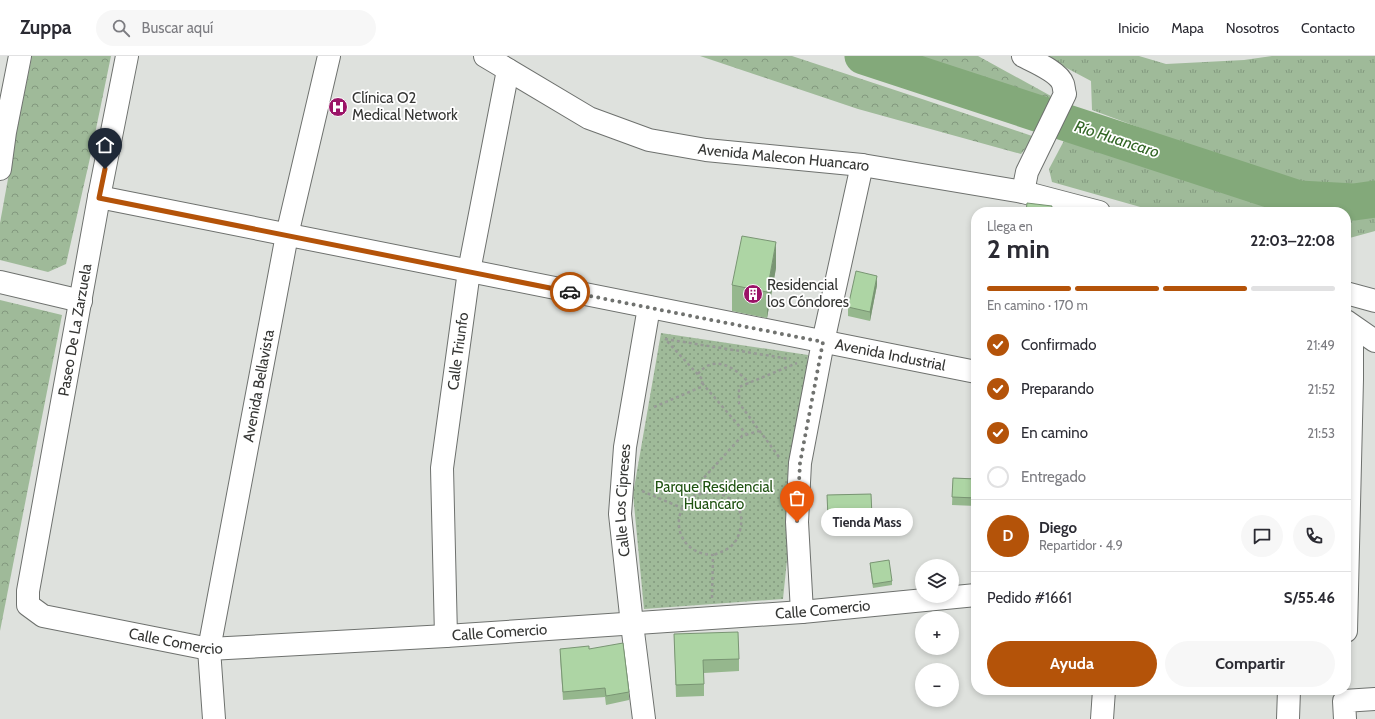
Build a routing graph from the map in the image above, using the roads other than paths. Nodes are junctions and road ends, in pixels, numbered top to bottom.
1 (20, 56) edge
2 (127, 56) edge
3 (329, 56) edge
4 (485, 56) edge
5 (1023, 56) edge
6 (508, 70) junction
7 (3, 131) edge
8 (862, 165) junction
9 (0, 169) edge
10 (1025, 182) junction
11 (99, 198) junction
12 (1087, 207) edge
13 (287, 235) junction
14 (469, 271) junction
15 (0, 282) edge
16 (1351, 294) edge
17 (81, 301) junction
18 (1375, 301) edge
19 (649, 307) junction
20 (1351, 325) edge
21 (1375, 341) edge
22 (823, 342) junction
23 (1351, 361) edge
24 (971, 371) edge
25 (1351, 421) edge
26 (971, 595) edge
27 (28, 605) joint
28 (802, 612) junction
29 (632, 624) junction
30 (446, 636) junction
31 (209, 649) junction
32 (1104, 695) edge
33 (1289, 695) edge
34 (1375, 698) edge
35 (1344, 703) edge
36 (214, 719) edge
37 (644, 719) edge
38 (1102, 719) edge
39 (1288, 719) edge

1 - 7 street
2 - 11 street, Paseo De La Zarzuela
3 - 13 street, Avenida Bellavista
4 - 6 street, Avenida Malecon Huancaro
5 - 10 street
6 - 8 street, Avenida Malecon Huancaro
6 - 14 street, Calle Triunfo
7 - 9 street
8 - 10 street, Avenida Malecon Huancaro
8 - 22 street
10 - 12 street, Avenida Malecon Huancaro
11 - 13 street, Avenida Industrial
11 - 17 street, Paseo De La Zarzuela
13 - 14 street, Avenida Industrial
13 - 31 street, Avenida Bellavista
14 - 19 street, Avenida Industrial
14 - 30 street, Calle Triunfo
15 - 17 street
16 - 18 street
17 - 27 street, Paseo De La Zarzuela
19 - 22 street, Avenida Industrial
19 - 29 street, Calle Los Cipreses
20 - 21 street
22 - 24 street, Avenida Industrial
22 - 28 street
23 - 25 street
26 - 28 street, Calle Comercio
27 - 31 street, Calle Comercio
28 - 29 street, Calle Comercio
29 - 30 street, Calle Comercio
29 - 37 street, Calle Los Cipreses
30 - 31 street, Calle Comercio
31 - 36 street, Avenida Bellavista
32 - 38 street
33 - 39 street
34 - 35 street

